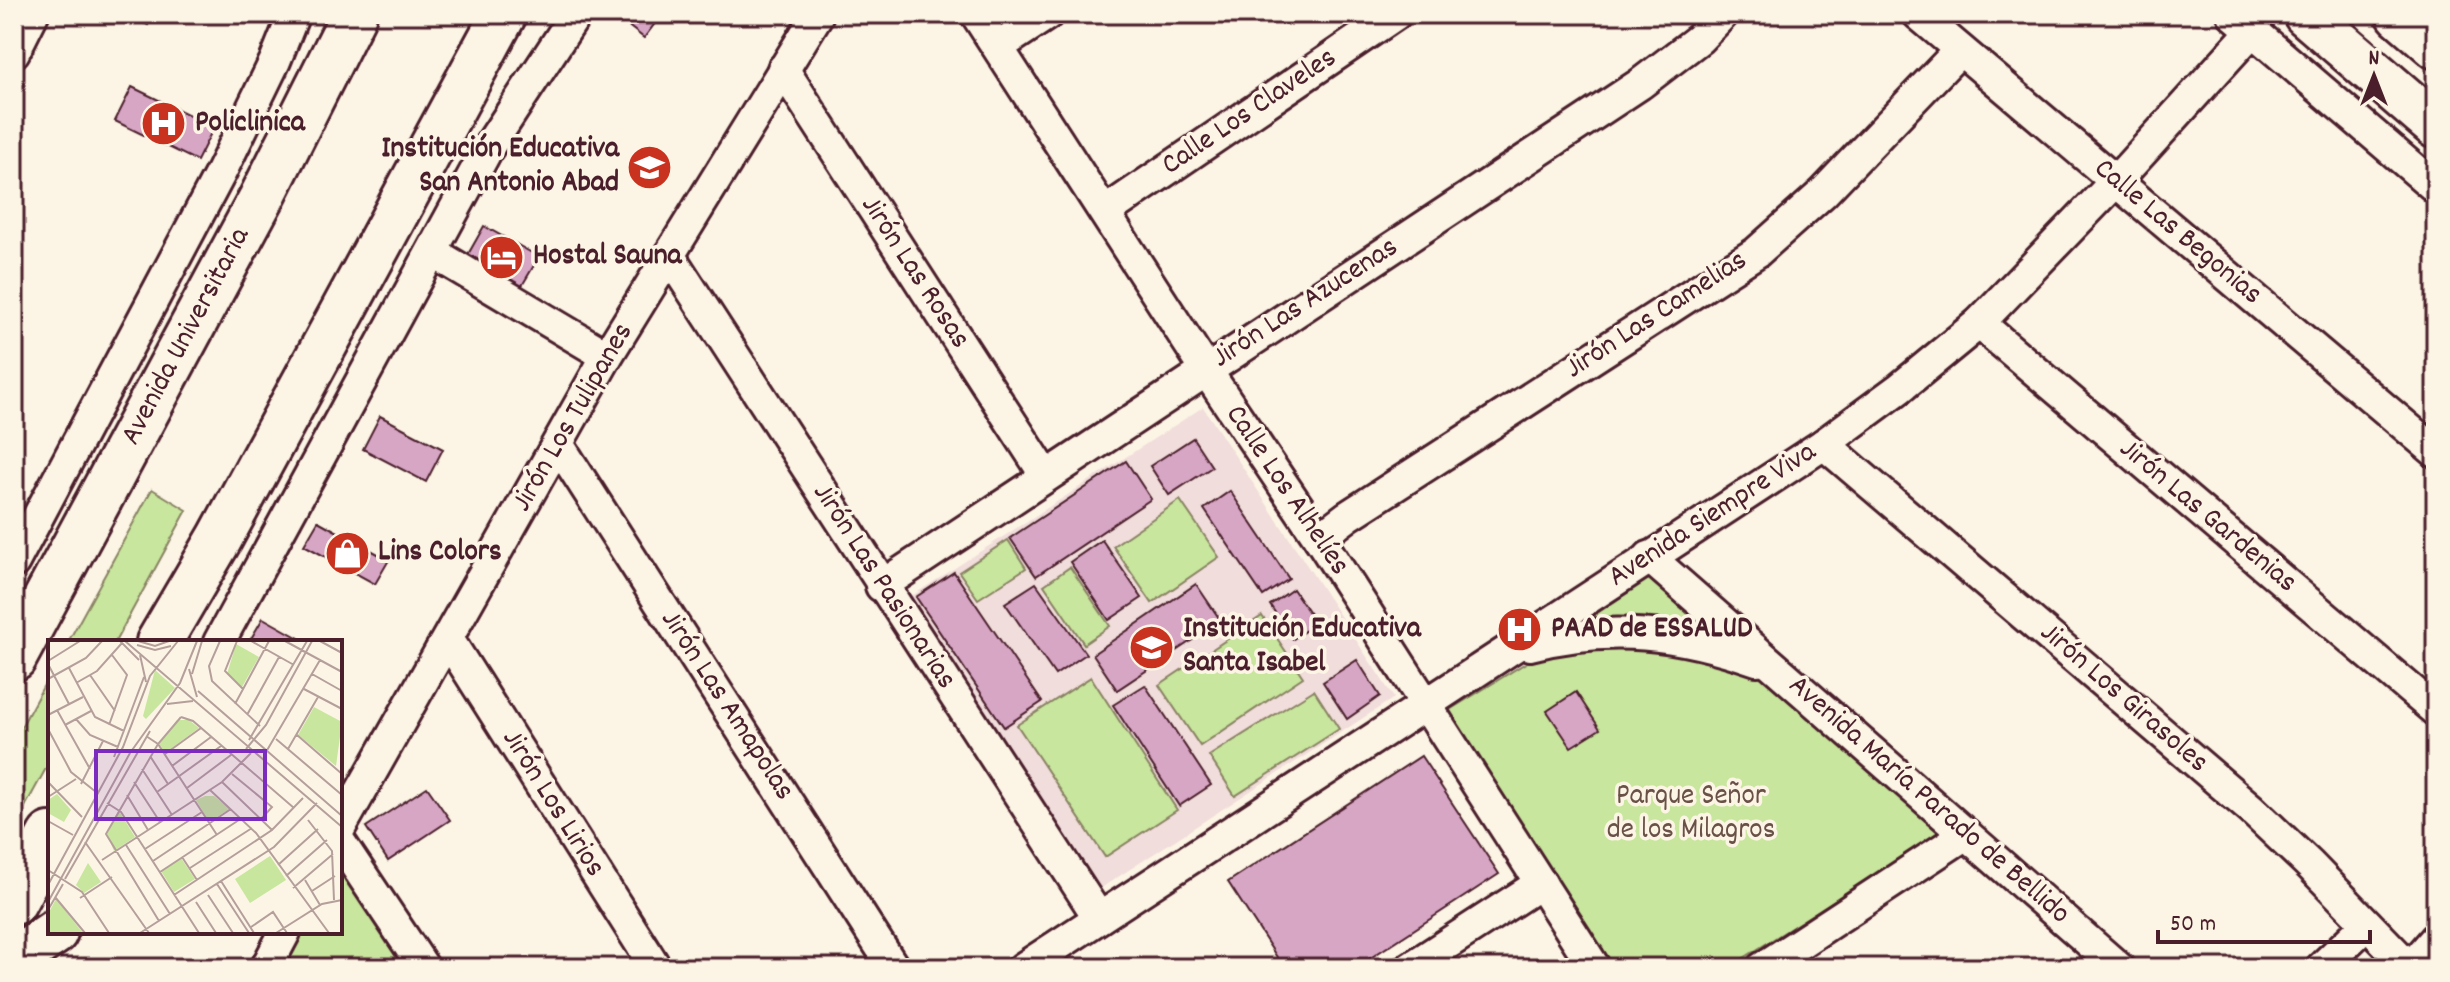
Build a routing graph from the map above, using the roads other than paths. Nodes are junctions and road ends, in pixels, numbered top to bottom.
1 (33, 14) edge
2 (294, 14) edge
3 (354, 14) edge
4 (504, 14) edge
5 (576, 14) edge
6 (818, 14) edge
7 (976, 14) edge
8 (1048, 14) edge
9 (1396, 14) edge
10 (1723, 14) edge
11 (1918, 14) edge
12 (2306, 14) edge
13 (2399, 14) edge
14 (2243, 22) edge
15 (2436, 46) edge
16 (998, 47) junction
17 (1960, 50) junction
18 (14, 52) edge
19 (783, 69) junction
20 (2436, 126) edge
21 (2116, 181) junction
22 (2436, 188) edge
23 (1105, 212) junction
24 (432, 252) junction
25 (669, 255) junction
26 (1979, 323) junction
27 (607, 356) junction
28 (1206, 370) junction
29 (558, 444) junction
30 (1824, 444) junction
31 (2436, 452) edge
32 (1046, 476) junction
33 (1319, 538) junction
34 (1649, 557) junction
35 (14, 562) edge
36 (881, 586) junction
37 (448, 639) junction
38 (160, 640) edge
39 (220, 640) edge
40 (1508, 651) junction
41 (14, 658) edge
42 (1773, 666) junction
43 (1426, 705) junction
44 (2436, 711) edge
45 (342, 824) edge
46 (1966, 834) junction
47 (48, 839) edge
48 (342, 845) edge
49 (1541, 883) junction
50 (14, 902) edge
51 (1099, 918) junction
52 (2367, 924) junction
53 (53, 934) edge
54 (55, 934) edge
55 (284, 934) edge
56 (2436, 938) edge
57 (16, 968) edge
58 (38, 968) edge
59 (266, 968) edge
60 (424, 968) edge
61 (656, 968) edge
62 (894, 968) edge
63 (1023, 968) edge
64 (1410, 968) edge
65 (1595, 968) edge
66 (1762, 968) edge
67 (2119, 968) edge
68 (2321, 968) edge
69 (2410, 968) edge

1 - 18 street
2 - 35 street, Avenida Universitaria
3 - 41 main road, Avenida Universitaria
4 - 38 main road
5 - 24 street
6 - 19 street, Jirón Los Tulipanes
7 - 16 street, Calle Los Alhelíes
8 - 16 street
9 - 23 street, Calle Los Claveles
10 - 28 street, Jirón Las Azucenas
11 - 17 street, Calle Las Begonias
12 - 20 main road
13 - 15 main road
14 - 21 street, Avenida Siempre Viva
14 - 22 street
16 - 23 street, Calle Los Alhelíes
17 - 21 street, Calle Las Begonias
17 - 33 street, Jirón Las Camelias
19 - 25 street, Jirón Los Tulipanes
19 - 32 street, Jirón Las Rosas
21 - 26 street, Avenida Siempre Viva
21 - 31 street, Calle Las Begonias
23 - 28 street, Calle Los Alhelíes
24 - 27 street
24 - 39 street
25 - 27 street, Jirón Los Tulipanes
25 - 36 street, Jirón Las Pasionarias
26 - 30 street, Avenida Siempre Viva
26 - 44 street, Jirón Las Gardenias
27 - 29 street, Jirón Los Tulipanes
28 - 32 street, Jirón Las Azucenas
28 - 33 street, Calle Los Alhelíes
29 - 37 street, Jirón Los Tulipanes
29 - 62 street, Jirón Las Amapolas
30 - 34 street, Avenida Siempre Viva
30 - 52 street, Jirón Los Girasoles
32 - 36 street, Jirón Las Azucenas
33 - 43 street, Calle Los Alhelíes
34 - 40 street, Avenida Siempre Viva
34 - 42 street, Avenida María Parado de Bellido
36 - 51 street, Jirón Las Pasionarias
37 - 45 street, Jirón Los Tulipanes
37 - 61 street, Jirón Los Lirios
40 - 42 street, Avenida María Parado de Bellido
40 - 43 street, Avenida Siempre Viva
42 - 46 street, Avenida María Parado de Bellido
43 - 49 street, Calle Los Alhelíes
43 - 51 street, Avenida Siempre Viva
46 - 66 street
46 - 67 street, Avenida María Parado de Bellido
47 - 50 main road
48 - 60 street
49 - 64 street
49 - 65 street, Calle Los Alhelíes
51 - 63 street, Avenida Siempre Viva
52 - 68 street
52 - 69 street, Jirón Los Girasoles
53 - 57 main road
54 - 58 street
55 - 59 street
56 - 69 street

